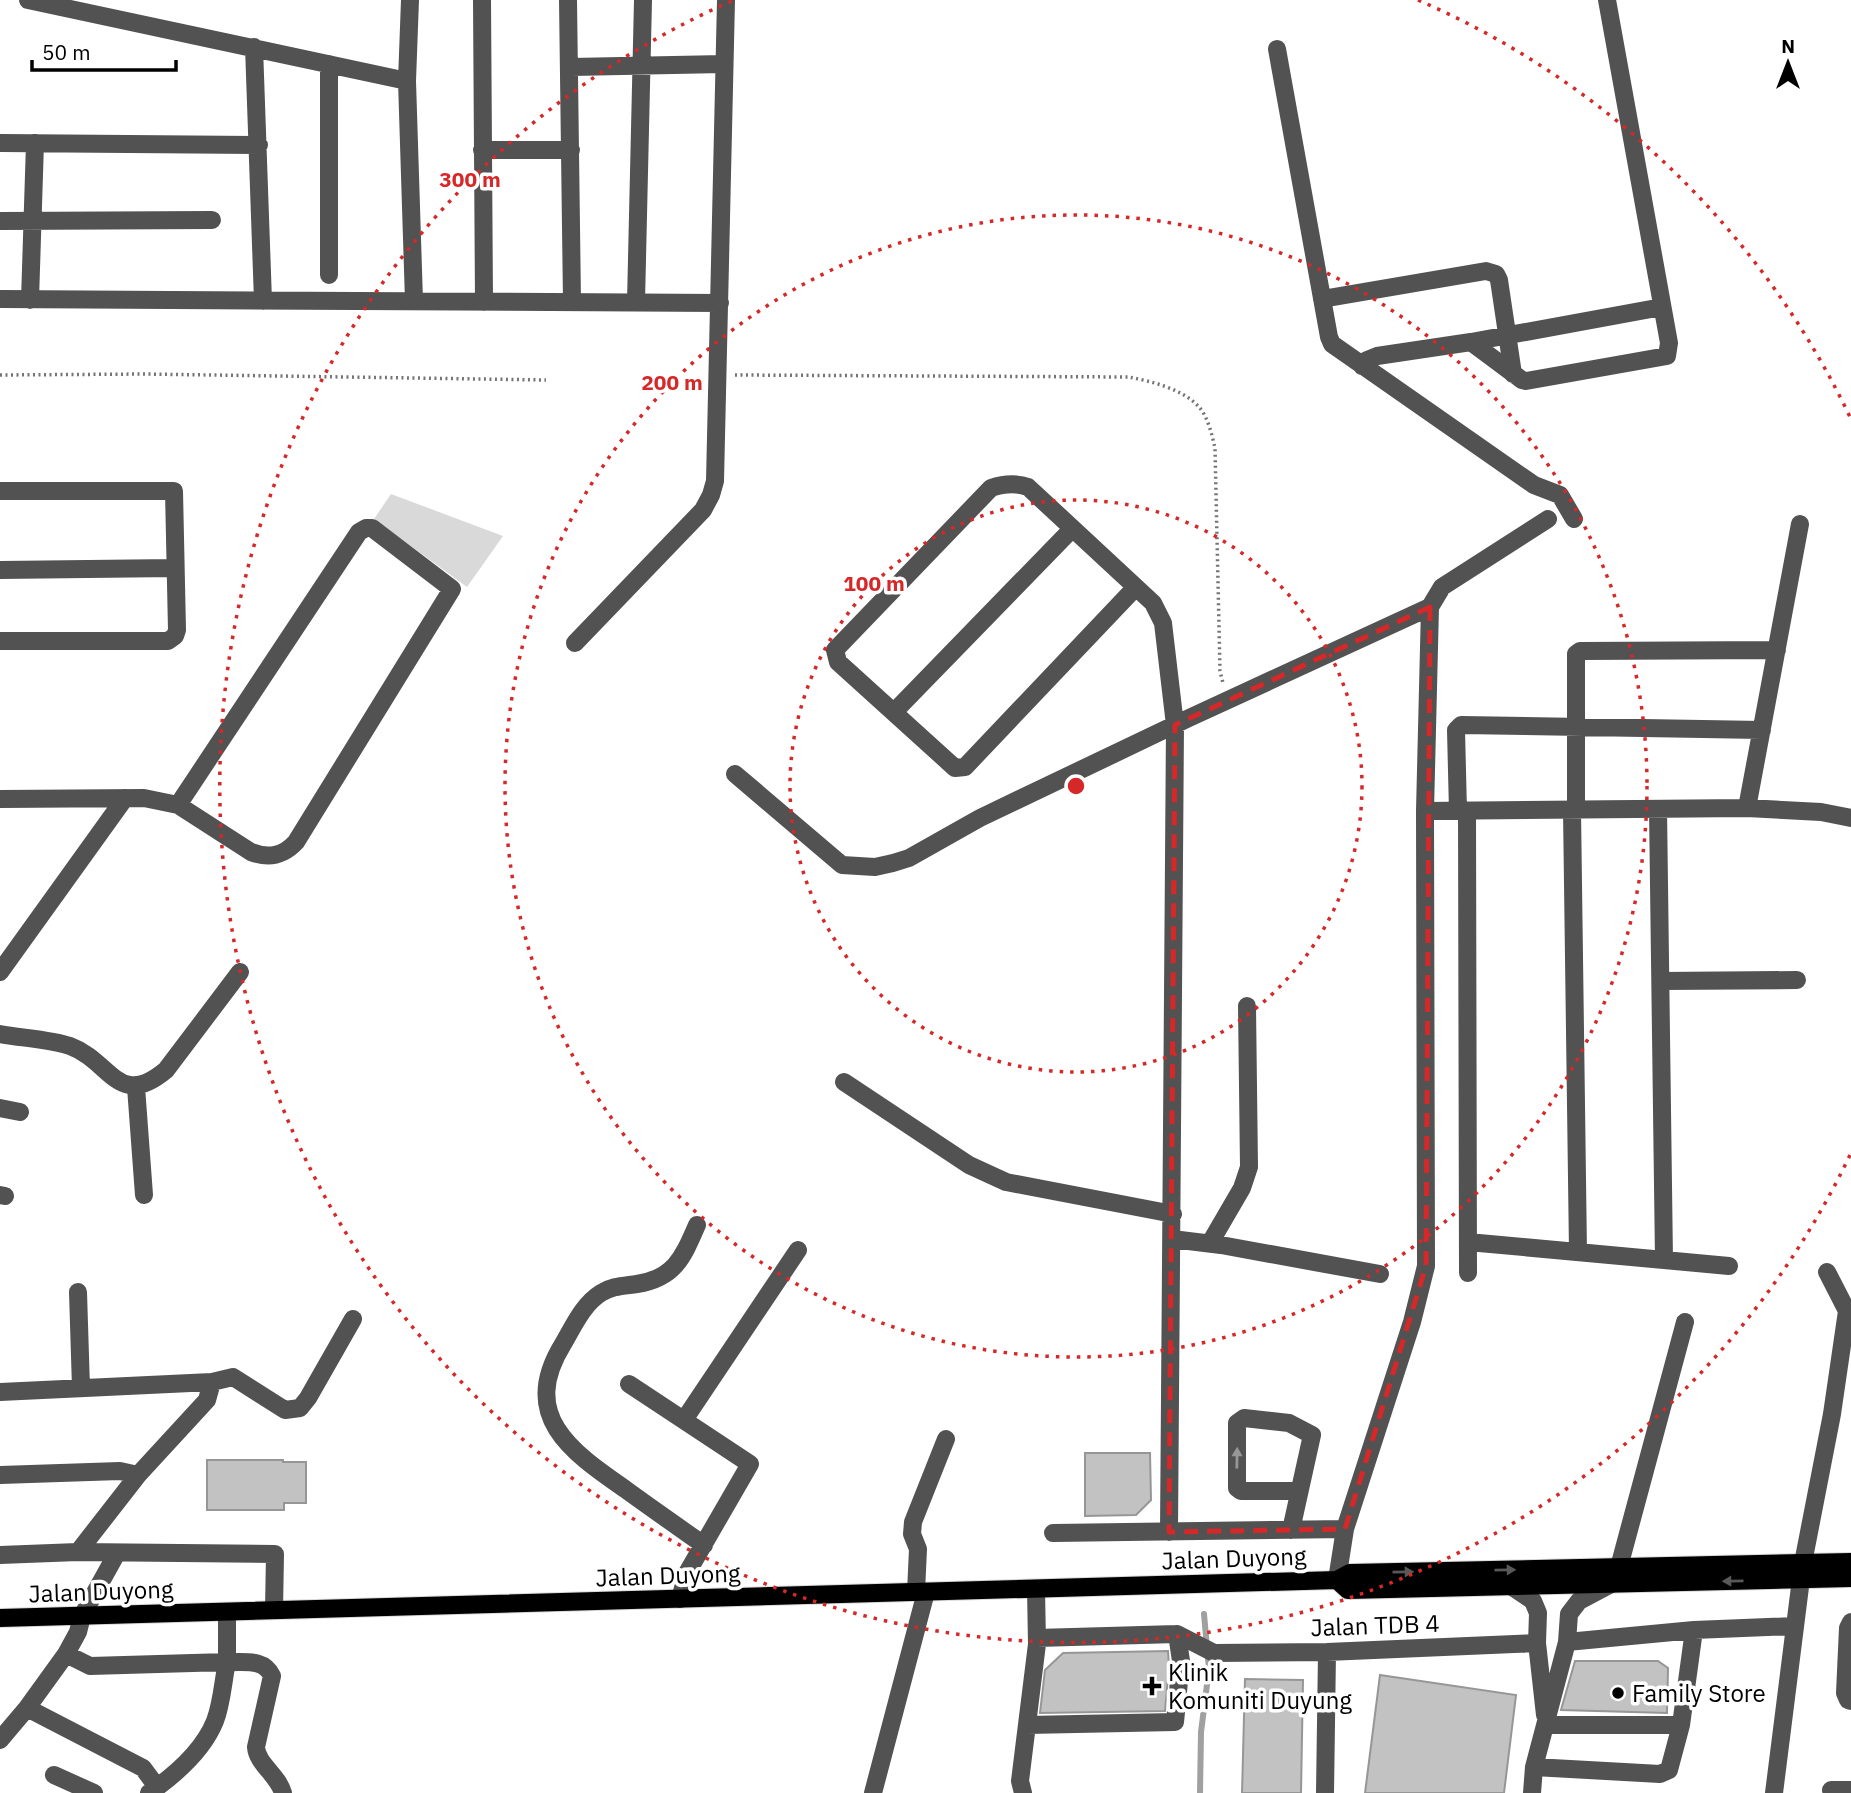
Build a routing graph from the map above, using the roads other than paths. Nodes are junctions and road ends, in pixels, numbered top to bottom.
1 (29, 0) edge
2 (410, 0) edge
3 (482, 0) edge
4 (568, 0) edge
5 (643, 0) edge
6 (726, 0) edge
7 (1607, 0) edge
8 (254, 47) junction
9 (1277, 49) dead end
10 (329, 64) junction
11 (724, 64) junction
12 (641, 65) junction
13 (571, 67) junction
14 (407, 81) junction
15 (0, 143) edge
16 (34, 143) junction
17 (259, 145) junction
18 (482, 150) junction
19 (571, 150) junction
20 (212, 220) dead end
21 (0, 221) edge
22 (32, 221) junction
23 (329, 275) dead end
24 (0, 299) edge
25 (1322, 299) junction
26 (30, 300) junction
27 (263, 301) junction
28 (414, 302) junction
29 (484, 302) junction
30 (572, 302) junction
31 (636, 302) junction
32 (720, 303) junction
33 (1662, 307) junction
34 (1507, 336) junction
35 (1471, 342) junction
36 (1362, 366) junction
37 (1513, 374) junction
38 (0, 491) edge
39 (1548, 519) dead end
40 (1574, 519) dead end
41 (1800, 524) dead end
42 (1072, 529) junction
43 (175, 568) junction
44 (0, 570) edge
45 (1135, 588) junction
46 (1430, 607) junction
47 (0, 641) edge
48 (575, 643) dead end
49 (1777, 650) junction
50 (894, 712) junction
51 (1182, 721) junction
52 (1576, 727) junction
53 (1762, 730) junction
54 (735, 774) dead end
55 (125, 798) junction
56 (0, 799) edge
57 (178, 805) junction
58 (1747, 808) junction
59 (1658, 809) junction
60 (1574, 810) junction
61 (1426, 811) junction
62 (1462, 811) junction
63 (1851, 818) edge
64 (0, 972) edge
65 (240, 972) dead end
66 (1797, 980) dead end
67 (1661, 981) junction
68 (1247, 1006) dead end
69 (0, 1034) edge
70 (844, 1082) dead end
71 (136, 1087) junction
72 (0, 1108) edge
73 (20, 1112) dead end
74 (144, 1195) dead end
75 (1172, 1214) junction
76 (697, 1224) dead end
77 (1172, 1239) junction
78 (1468, 1242) junction
79 (1210, 1244) junction
80 (798, 1250) dead end
81 (1578, 1252) junction
82 (1664, 1260) junction
83 (1729, 1266) dead end
84 (1827, 1272) dead end
85 (1468, 1273) dead end
86 (1380, 1274) dead end
87 (78, 1292) dead end
88 (353, 1319) dead end
89 (1685, 1322) dead end
90 (212, 1382) junction
91 (629, 1384) dead end
92 (81, 1388) junction
93 (0, 1391) edge
94 (684, 1420) junction
95 (946, 1439) dead end
96 (0, 1475) edge
97 (138, 1475) junction
98 (1298, 1490) junction
99 (1345, 1529) junction
100 (1291, 1530) junction
101 (1169, 1532) junction
102 (1053, 1533) dead end
103 (704, 1545) junction
104 (78, 1552) junction
105 (117, 1553) junction
106 (0, 1555) edge
107 (1851, 1562) edge
108 (1802, 1571) junction
109 (1615, 1576) junction
110 (1851, 1578) edge
111 (1337, 1580) junction
112 (1511, 1586) junction
113 (1036, 1589) junction
114 (921, 1592) junction
115 (680, 1599) junction
116 (274, 1610) junction
117 (227, 1612) junction
118 (82, 1616) junction
119 (0, 1618) edge
120 (1851, 1622) edge
121 (1795, 1626) junction
122 (1694, 1629) junction
123 (1177, 1634) junction
124 (1037, 1638) junction
125 (1567, 1642) junction
126 (1537, 1643) junction
127 (1327, 1652) junction
128 (66, 1654) junction
129 (227, 1662) junction
130 (1851, 1701) edge
131 (27, 1709) junction
132 (1027, 1725) junction
133 (1546, 1725) junction
134 (1681, 1725) junction
135 (0, 1741) edge
136 (1535, 1767) junction
137 (54, 1775) dead end
138 (153, 1790) edge
139 (1831, 1790) dead end
140 (1851, 1790) edge
141 (94, 1793) edge
142 (283, 1793) edge
143 (873, 1793) edge
144 (1023, 1793) edge
145 (1325, 1793) edge
146 (1532, 1793) edge
147 (1774, 1793) edge

1 - 8 street
2 - 14 street
3 - 18 street
4 - 13 street
5 - 12 street
6 - 11 street
7 - 33 street
8 - 10 street
8 - 17 street
9 - 25 street
10 - 14 street
10 - 23 street
11 - 12 street
11 - 32 street
12 - 13 street
12 - 31 street
13 - 19 street
14 - 28 street
15 - 16 street
16 - 17 street
16 - 22 street
17 - 27 street
18 - 19 street
18 - 29 street
19 - 30 street
20 - 22 street
21 - 22 street
22 - 26 street
24 - 26 street
25 - 34 street
25 - 36 street
26 - 27 street
27 - 28 street
28 - 29 street
29 - 30 street
30 - 31 street
31 - 32 street
32 - 48 street
33 - 34 street
33 - 37 street
34 - 35 street
34 - 37 street
35 - 36 street
35 - 37 street
36 - 40 street
38 - 43 street
39 - 46 street
41 - 49 street
42 - 45 street
42 - 50 street
42 - 50 street
43 - 44 street
43 - 47 street
45 - 50 street
45 - 51 street
46 - 51 street
46 - 61 street
49 - 52 street
49 - 53 street
51 - 54 street
51 - 75 street
52 - 53 street
52 - 60 street
52 - 62 street
53 - 58 street
55 - 56 street
55 - 57 street
55 - 64 street
57 - 57 street
58 - 59 street
58 - 63 street
59 - 60 street
59 - 67 street
60 - 62 street
60 - 81 street
61 - 62 street
61 - 99 street
62 - 78 street
65 - 71 street
66 - 67 street
67 - 82 street
68 - 79 street
69 - 71 street
70 - 75 street
71 - 74 street
72 - 73 street
75 - 77 street
76 - 103 street
77 - 79 street
77 - 101 street
78 - 81 street
78 - 85 street
79 - 86 street
80 - 94 street
81 - 82 street
82 - 83 street
84 - 108 street
87 - 92 street
88 - 90 street
89 - 109 street
90 - 92 street
90 - 97 street
91 - 94 street
92 - 93 street
94 - 103 street
95 - 114 street
96 - 97 street
97 - 104 street
98 -> 98 street
98 - 100 street
99 - 100 street
99 - 111 street
100 - 101 street
101 - 102 street
103 - 115 street
104 - 105 street
104 - 106 street
105 - 116 street
105 - 118 street
107 - 108 main road, Jalan Duyong
108 - 109 main road, Jalan Duyong
108 - 110 main road, Jalan Duyong
108 - 121 street
111 -> 109 main road, Jalan Duyong
109 - 112 main road, Jalan Duyong
109 - 125 street
111 - 112 main road, Jalan Duyong
111 - 113 main road, Jalan Duyong
112 - 126 street
113 - 114 main road, Jalan Duyong
113 - 124 street
114 - 115 main road, Jalan Duyong
114 - 143 street
115 - 116 main road, Jalan Duyong
116 - 117 main road, Jalan Duyong
117 - 118 main road, Jalan Duyong
117 - 129 street
118 - 119 main road, Jalan Duyong
118 - 128 street
120 - 130 street
121 - 122 street
121 - 147 street
122 - 125 street
122 - 134 street
123 - 124 street
123 - 127 street, Jalan TDB 4
123 - 132 street
124 - 132 street
125 - 133 street
126 - 127 street, Jalan TDB 4
126 - 133 street
127 - 145 street
128 - 129 street
128 - 131 street
129 - 138 street
129 - 142 street
131 - 135 street
131 - 138 street
132 - 144 street
133 - 134 street
133 - 136 street
134 - 136 street
136 - 146 street
137 - 141 street
139 - 140 street

